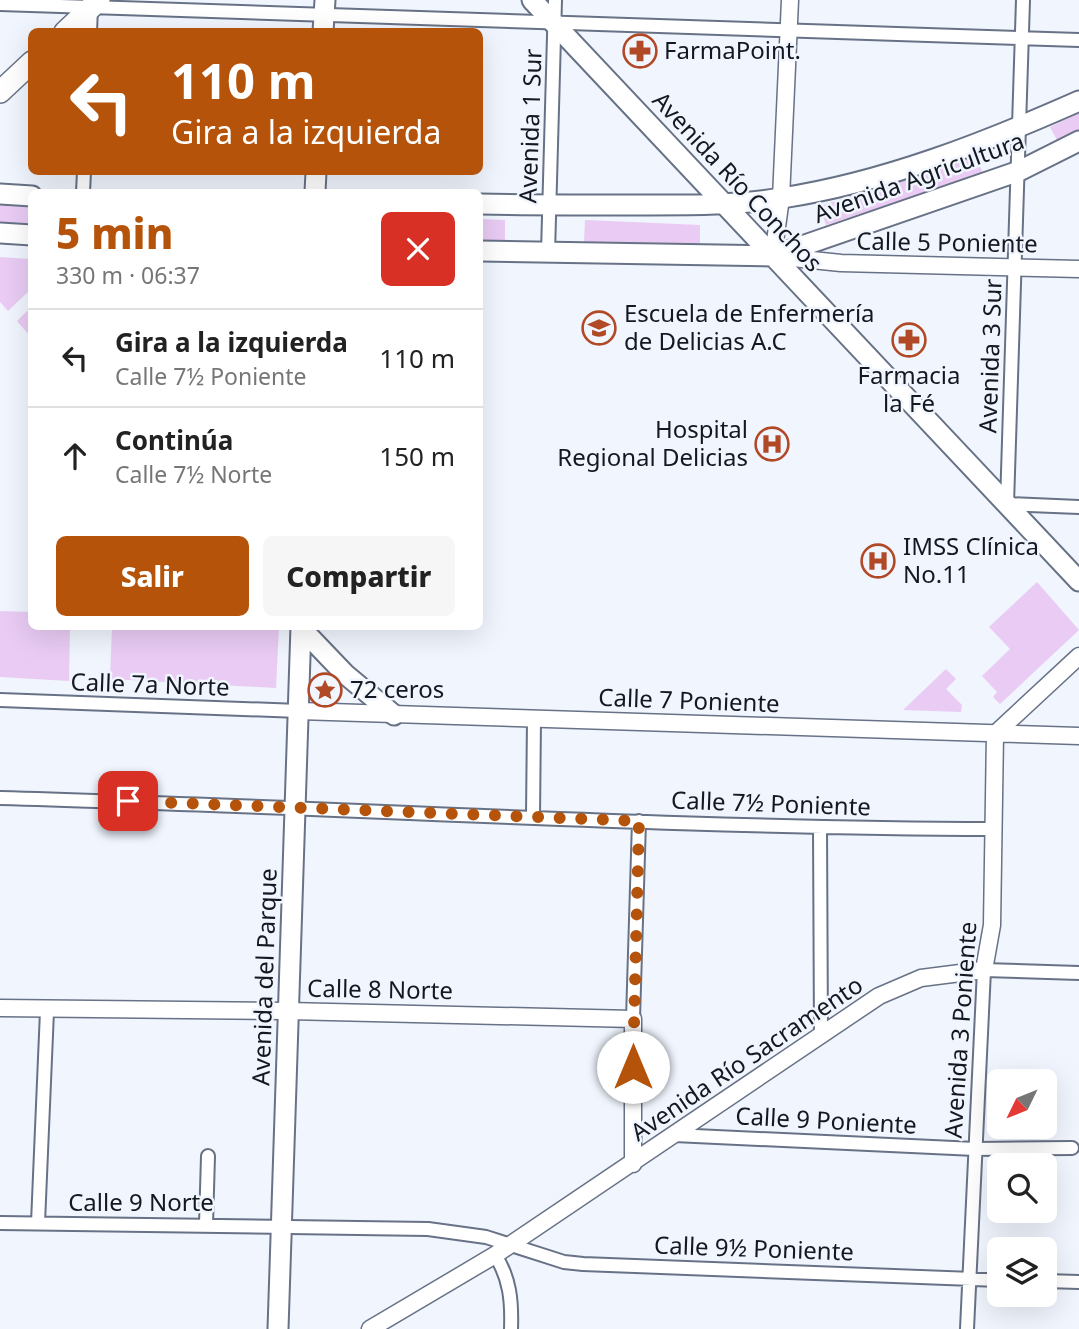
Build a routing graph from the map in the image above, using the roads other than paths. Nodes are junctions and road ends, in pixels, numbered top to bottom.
1 (532, 0) edge
2 (555, 0) edge
3 (790, 0) edge
4 (1023, 0) edge
5 (93, 3) edge
6 (0, 4) edge
7 (324, 15) edge
8 (554, 23) junction
9 (69, 28) edge
10 (90, 28) edge
11 (789, 30) junction
12 (1021, 38) junction
13 (1079, 40) edge
14 (28, 66) edge
15 (0, 92) edge
16 (1079, 101) edge
17 (1017, 128) junction
18 (1079, 141) edge
19 (1019, 171) junction
20 (0, 194) edge
21 (28, 196) edge
22 (781, 198) junction
23 (483, 204) edge
24 (724, 204) junction
25 (550, 206) junction
26 (0, 233) edge
27 (28, 235) edge
28 (483, 251) edge
29 (548, 253) junction
30 (773, 256) junction
31 (1016, 267) junction
32 (1079, 269) edge
33 (1007, 505) junction
34 (1079, 507) edge
35 (1079, 581) edge
36 (301, 630) edge
37 (304, 630) edge
38 (1079, 656) edge
39 (0, 700) edge
40 (299, 711) junction
41 (394, 715) junction
42 (534, 719) junction
43 (995, 734) junction
44 (1079, 736) edge
45 (0, 798) edge
46 (295, 807) junction
47 (533, 816) junction
48 (639, 821) junction
49 (820, 828) junction
50 (993, 829) junction
51 (984, 970) junction
52 (1079, 973) edge
53 (0, 1009) edge
54 (47, 1011) junction
55 (288, 1011) junction
56 (633, 1019) junction
57 (821, 1034) junction
58 (674, 1135) junction
59 (1072, 1148) dead end
60 (975, 1149) junction
61 (208, 1156) dead end
62 (633, 1164) junction
63 (0, 1223) edge
64 (38, 1223) junction
65 (206, 1224) junction
66 (281, 1225) junction
67 (509, 1245) junction
68 (495, 1255) junction
69 (969, 1279) junction
70 (987, 1280) edge
71 (1057, 1281) edge
72 (1079, 1282) edge
73 (278, 1329) edge
74 (370, 1329) edge
75 (511, 1329) edge
76 (967, 1329) edge

1 - 8 main road, Avenida Río Conchos
2 - 8 street, Avenida 1 Sur
3 - 11 street
4 - 12 street, Avenida 3 Sur
5 - 6 street
5 - 7 street
5 - 9 main road
5 - 10 street
7 - 8 street
8 - 11 street
8 - 24 main road, Avenida Río Conchos
8 - 25 street, Avenida 1 Sur
11 - 12 street
11 - 22 street
12 - 13 street
12 - 17 street, Avenida 3 Sur
14 - 15 main road
16 - 17 main road, Avenida Agricultura
17 - 19 street, Avenida 3 Sur
17 - 22 main road, Avenida Agricultura
18 - 19 main road, Avenida Agricultura
19 - 30 main road, Avenida Agricultura
19 - 31 street, Avenida 3 Sur
20 - 21 main road
22 - 24 main road, Avenida Agricultura
22 - 30 street
23 - 25 main road, Avenida Agricultura
24 - 25 main road, Avenida Agricultura
24 - 30 main road, Avenida Río Conchos
25 - 29 street, Avenida 1 Sur
26 - 27 main road
28 - 29 main road, Avenida Agricultura
29 - 30 main road, Avenida Agricultura
30 - 31 street, Calle 5 Poniente
30 - 33 main road, Avenida Río Conchos
31 - 32 street, Calle 5 Poniente
31 - 33 street, Avenida 3 Sur
33 - 34 street
33 - 35 main road, Avenida Río Conchos
36 - 40 main road, Avenida del Parque
37 - 41 main road
38 - 43 street
39 - 40 street, Calle 7a Norte
40 - 41 street, Calle 7 Poniente
40 - 46 main road, Avenida del Parque
41 - 42 street, Calle 7 Poniente
42 - 43 street, Calle 7 Poniente
42 - 47 street
43 - 44 street, Calle 7 Poniente
43 - 50 street, Avenida 3 Poniente
45 - 46 street, Calle 7½ Poniente
46 - 47 street, Calle 7½ Poniente
46 - 55 main road, Avenida del Parque
47 - 48 street, Calle 7½ Poniente
48 - 49 street, Calle 7½ Poniente
48 - 56 street
49 - 50 street, Calle 7½ Poniente
49 - 57 street
50 - 51 street, Avenida 3 Poniente
51 - 52 street
51 - 57 street, Avenida Río Sacramento
51 - 60 street, Avenida 3 Poniente
53 - 54 street, Calle 8 Norte
54 - 55 street, Calle 8 Norte
54 - 64 street
55 - 56 street, Calle 8 Norte
55 - 66 main road, Avenida del Parque
56 - 62 street
57 - 58 street, Avenida Río Sacramento
58 - 60 street, Calle 9 Poniente
58 - 62 street, Avenida Río Sacramento
59 - 60 street, Calle 9 Poniente
60 - 69 street, Avenida 3 Poniente
61 - 65 street
62 - 67 street, Avenida Río Sacramento
63 - 64 street, Calle 9 Norte
64 - 65 street, Calle 9 Norte
65 - 66 street, Calle 9 Norte
66 - 67 street
66 - 73 main road, Avenida del Parque
67 - 68 street, Avenida Río Sacramento
67 - 69 street, Calle 9½ Poniente
68 - 74 street, Avenida Río Sacramento
68 - 75 street
69 - 70 street, Calle 9½ Poniente
69 - 76 street, Avenida 3 Poniente
71 - 72 street

